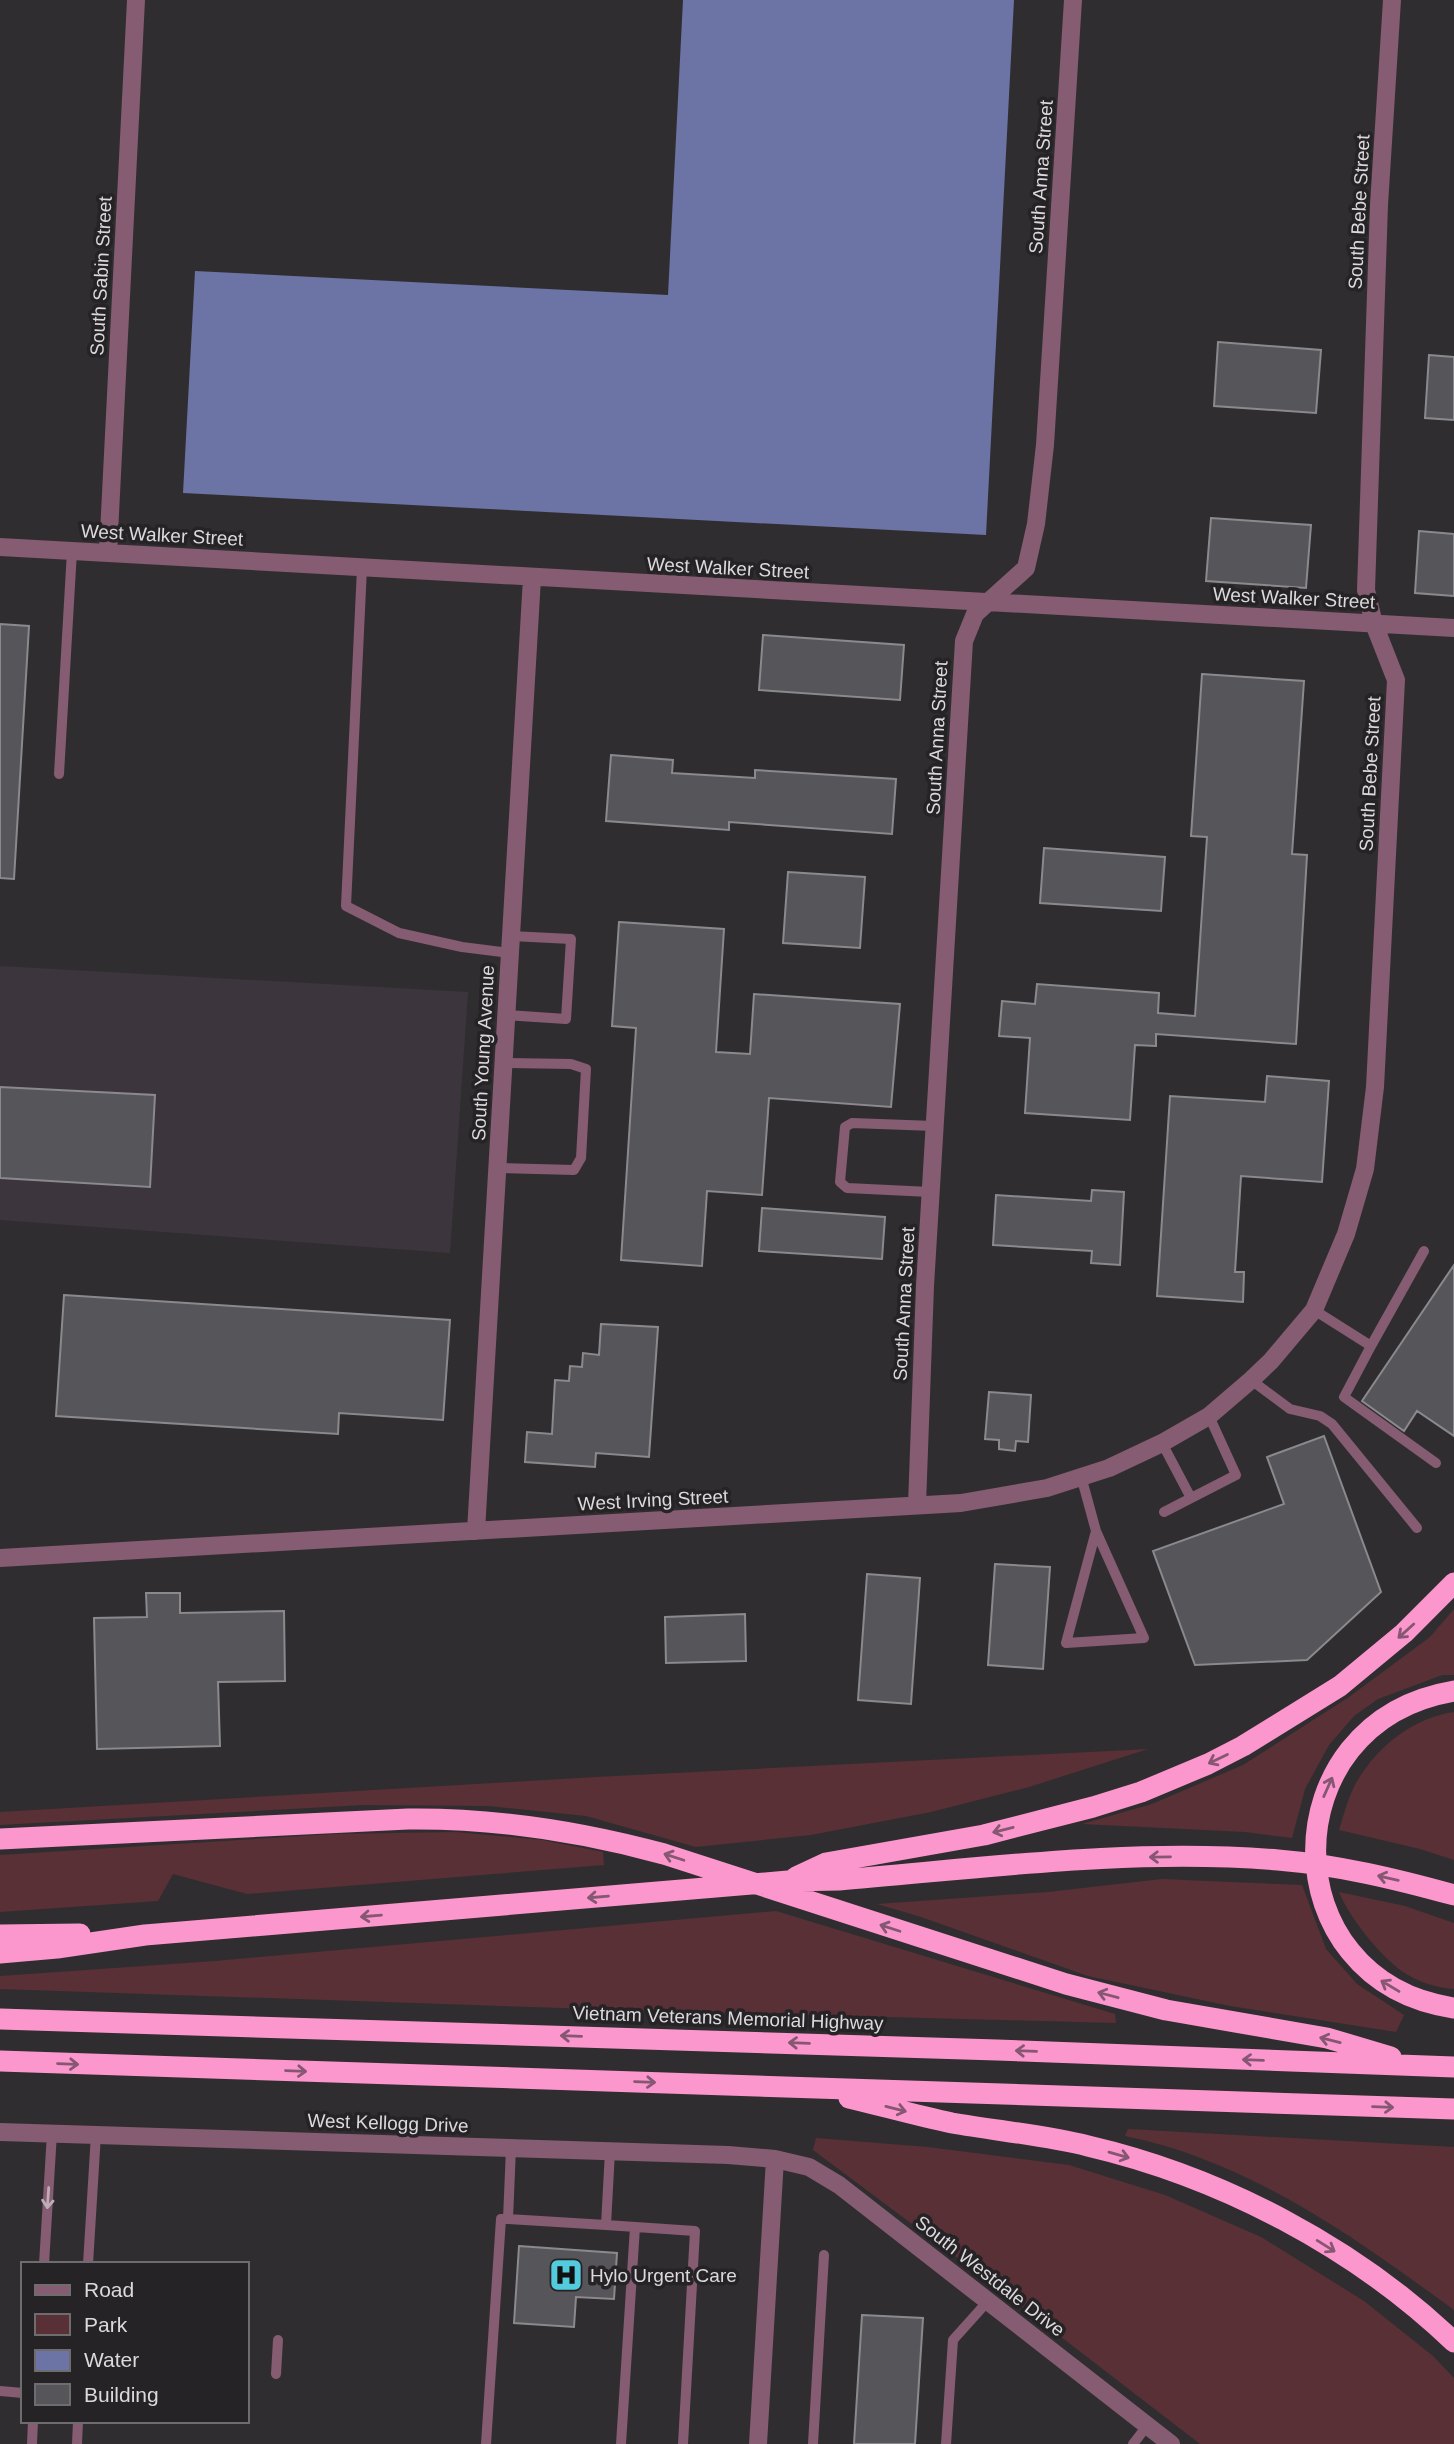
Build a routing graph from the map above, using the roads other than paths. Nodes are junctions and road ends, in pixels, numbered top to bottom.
1 (136, 0) edge
2 (1073, 0) edge
3 (1392, 0) edge
4 (0, 547) edge
5 (72, 551) junction
6 (108, 553) junction
7 (362, 568) junction
8 (532, 578) junction
9 (988, 603) junction
10 (1374, 624) junction
11 (1454, 628) edge
12 (59, 774) dead end
13 (511, 944) junction
14 (506, 1015) junction
15 (504, 1063) junction
16 (934, 1126) junction
17 (497, 1168) junction
18 (930, 1192) junction
19 (1424, 1251) dead end
20 (1314, 1310) junction
21 (1371, 1346) junction
22 (1271, 1361) joint
23 (1251, 1380) junction
24 (1209, 1416) junction
25 (1162, 1443) junction
26 (1436, 1463) dead end
27 (1081, 1476) junction
28 (1191, 1498) junction
29 (917, 1505) junction
30 (1164, 1512) dead end
31 (1417, 1528) dead end
32 (476, 1531) junction
33 (1096, 1531) junction
34 (0, 1558) edge
35 (1454, 1583) edge
36 (1454, 1691) edge
37 (0, 1839) edge
38 (788, 1881) junction
39 (1454, 1895) edge
40 (0, 1935) edge
41 (82, 1939) junction
42 (0, 1953) edge
43 (1454, 2008) edge
44 (0, 2019) edge
45 (0, 2061) edge
46 (1419, 2066) junction
47 (1454, 2067) edge
48 (806, 2087) junction
49 (1454, 2109) edge
50 (0, 2132) edge
51 (52, 2133) junction
52 (96, 2134) junction
53 (511, 2148) junction
54 (610, 2151) junction
55 (775, 2159) junction
56 (508, 2219) junction
57 (606, 2225) junction
58 (635, 2227) junction
59 (824, 2255) dead end
60 (44, 2262) edge
61 (88, 2262) edge
62 (988, 2301) junction
63 (278, 2340) dead end
64 (1454, 2342) edge
65 (276, 2374) dead end
66 (0, 2392) edge
67 (21, 2393) edge
68 (33, 2423) edge
69 (78, 2423) edge
70 (1147, 2426) junction
71 (32, 2444) edge
72 (77, 2444) edge
73 (486, 2444) edge
74 (621, 2444) edge
75 (683, 2444) edge
76 (758, 2444) edge
77 (813, 2444) edge
78 (946, 2444) edge
79 (1133, 2444) edge
80 (1171, 2444) edge

1 - 6 street, South Sabin Street
2 - 9 street, South Anna Street
3 - 10 street, South Bebe Street
4 - 5 street, West Walker Street
5 - 6 street, West Walker Street
5 - 12 lane
6 - 7 street, West Walker Street
7 - 8 street, West Walker Street
7 - 13 lane
8 - 9 street, West Walker Street
8 - 13 street, South Young Avenue
9 - 10 street, West Walker Street
9 - 16 street, South Anna Street
10 - 11 street, West Walker Street
10 - 20 street, South Bebe Street
13 - 14 street, South Young Avenue
13 - 14 lane
14 - 15 street, South Young Avenue
15 - 17 street, South Young Avenue
15 - 17 lane
16 - 18 street, South Anna Street
16 - 18 lane
17 - 32 street, South Young Avenue
18 - 29 street, South Anna Street
19 - 21 lane
20 - 21 lane
20 - 22 street, South Bebe Street
21 - 26 lane
22 - 23 street, West Irving Street
23 - 24 street, West Irving Street
23 - 31 lane
24 - 25 street, West Irving Street
24 - 28 lane
25 - 27 street, West Irving Street
25 - 28 lane
27 - 29 street, West Irving Street
27 - 33 lane
28 - 30 lane
29 - 32 street, West Irving Street
32 - 34 street, West Irving Street
33 - 33 lane
35 -> 38 highway
43 -> 36 highway
46 -> 37 highway
39 -> 38 highway
38 -> 41 highway
40 - 41 highway
41 - 42 highway
46 -> 44 highway, Vietnam Veterans Memorial Highway
45 -> 48 highway
46 - 47 highway, Vietnam Veterans Memorial Highway
48 -> 49 highway
48 -> 64 highway
50 - 51 street, West Kellogg Drive
51 - 52 street, West Kellogg Drive
51 -> 60 lane
52 - 53 street, West Kellogg Drive
52 - 61 lane
53 - 54 street, West Kellogg Drive
53 - 56 lane
54 - 55 street, West Kellogg Drive
54 - 57 lane
55 - 62 street, South Westdale Drive
55 - 76 street
56 - 57 lane
56 - 73 lane
57 - 58 lane
58 - 74 lane
58 - 75 lane
59 - 77 lane
62 - 70 street, South Westdale Drive
62 - 78 lane
63 - 65 lane
66 - 67 lane
68 - 71 lane
69 - 72 lane
70 - 79 lane
70 - 80 street, South Westdale Drive

